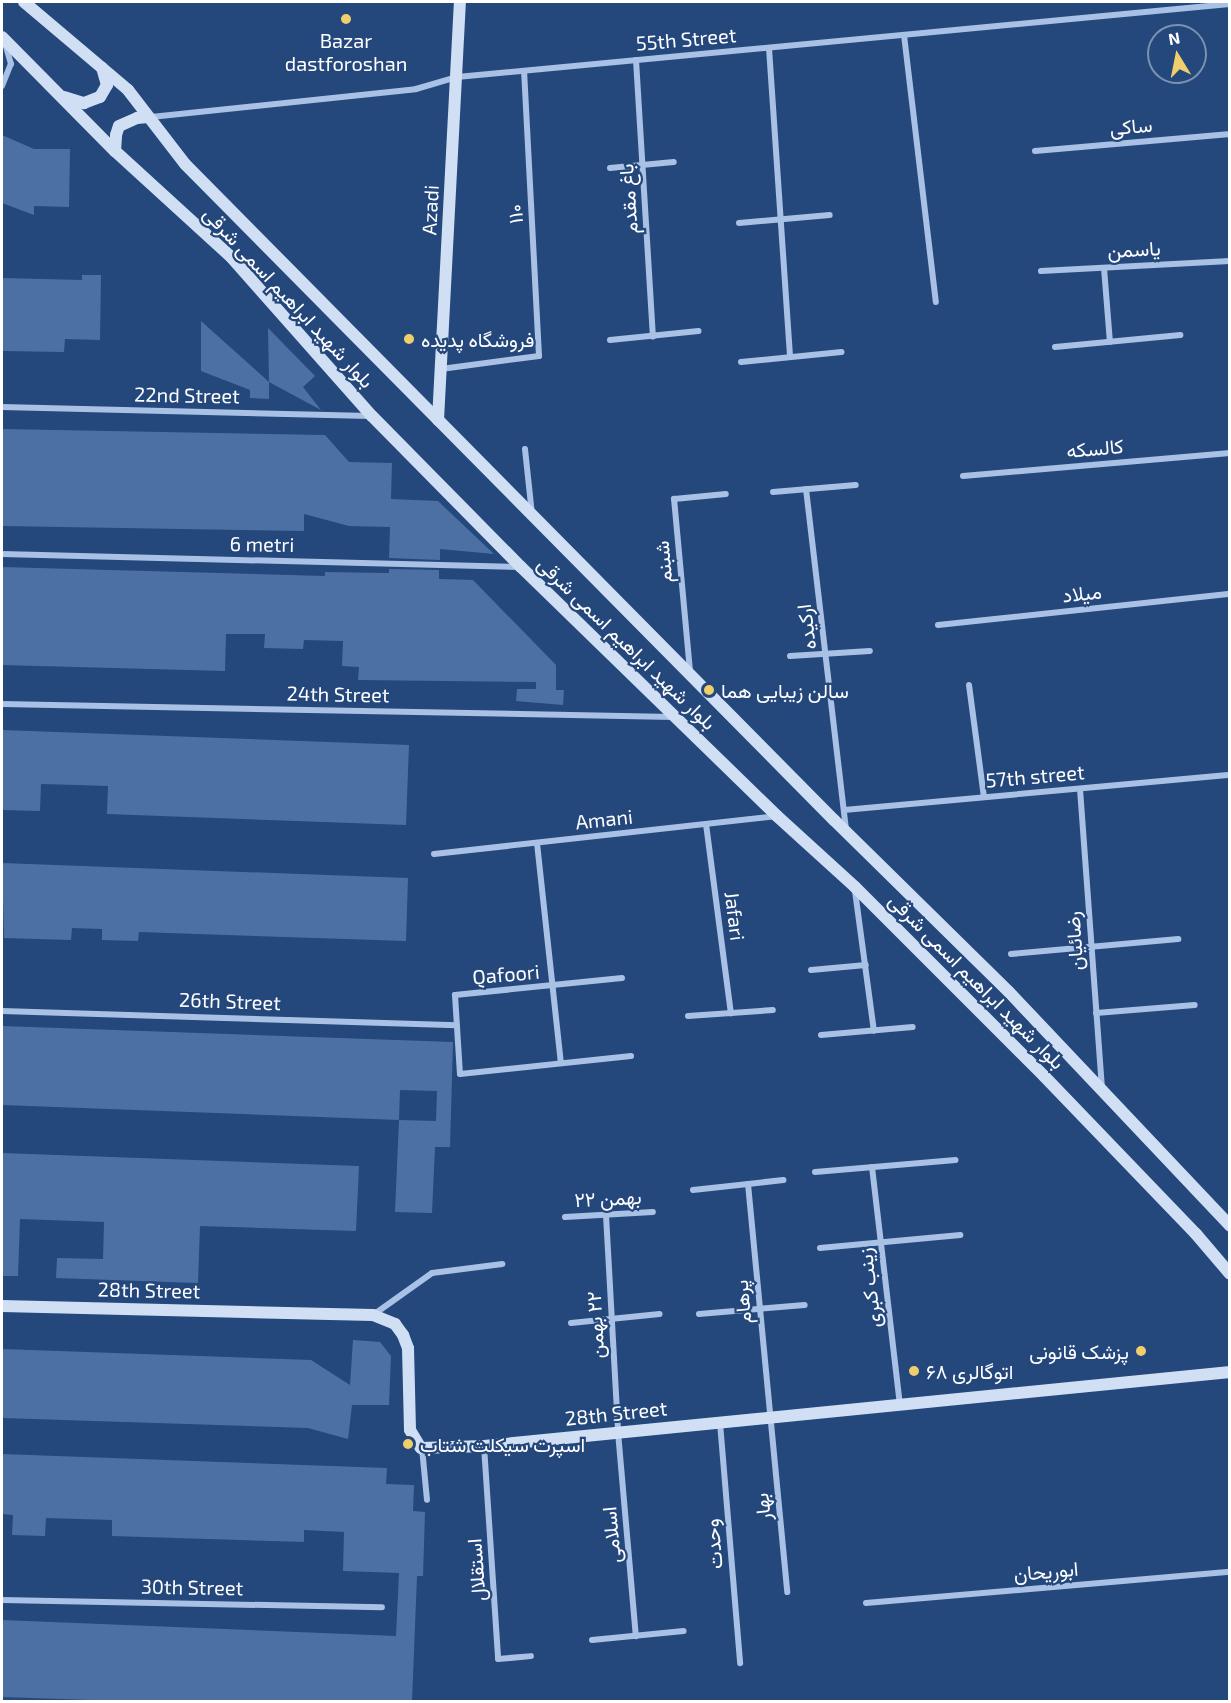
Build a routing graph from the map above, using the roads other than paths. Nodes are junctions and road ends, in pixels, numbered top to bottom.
1 (24, 2) edge
2 (460, 2) edge
3 (1230, 4) edge
4 (904, 35) junction
5 (3, 38) edge
6 (769, 48) junction
7 (636, 60) junction
8 (101, 66) junction
9 (524, 71) junction
10 (457, 77) junction
11 (2, 86) edge
12 (63, 97) junction
13 (148, 117) junction
14 (1230, 134) edge
15 (115, 151) junction
16 (1035, 151) dead end
17 (674, 162) dead end
18 (643, 165) junction
19 (610, 168) dead end
20 (830, 215) dead end
21 (780, 219) junction
22 (739, 223) dead end
23 (1230, 261) edge
24 (1104, 268) junction
25 (1041, 271) dead end
26 (936, 303) dead end
27 (699, 331) dead end
28 (1180, 335) dead end
29 (653, 336) junction
30 (610, 340) dead end
31 (1110, 342) junction
32 (1055, 347) dead end
33 (842, 352) dead end
34 (790, 356) junction
35 (741, 362) dead end
36 (441, 369) junction
37 (2, 407) edge
38 (372, 416) junction
39 (438, 420) junction
40 (525, 449) dead end
41 (1230, 453) edge
42 (963, 476) dead end
43 (856, 485) dead end
44 (806, 489) junction
45 (773, 492) dead end
46 (726, 494) dead end
47 (532, 515) junction
48 (2, 554) edge
49 (521, 567) junction
50 (1230, 594) edge
51 (938, 625) dead end
52 (870, 651) dead end
53 (825, 653) junction
54 (790, 656) dead end
55 (690, 675) junction
56 (969, 685) dead end
57 (2, 704) edge
58 (674, 717) junction
59 (1230, 775) edge
60 (1080, 789) junction
61 (984, 797) junction
62 (844, 810) junction
63 (777, 816) junction
64 (706, 824) junction
65 (847, 833) junction
66 (537, 843) junction
67 (434, 854) dead end
68 (855, 887) junction
69 (1178, 939) dead end
70 (1091, 945) junction
71 (1011, 954) dead end
72 (866, 965) junction
73 (811, 970) dead end
74 (622, 978) dead end
75 (554, 986) junction
76 (1195, 1005) dead end
77 (772, 1010) dead end
78 (2, 1011) edge
79 (731, 1013) junction
80 (1096, 1013) junction
81 (688, 1016) dead end
82 (457, 1025) junction
83 (913, 1027) dead end
84 (874, 1030) junction
85 (821, 1035) dead end
86 (631, 1056) dead end
87 (561, 1063) junction
88 (1102, 1092) junction
89 (955, 1160) dead end
90 (872, 1167) junction
91 (815, 1172) dead end
92 (783, 1180) dead end
93 (748, 1184) junction
94 (693, 1190) dead end
95 (653, 1212) dead end
96 (606, 1215) junction
97 (565, 1217) dead end
98 (1230, 1226) edge
99 (960, 1235) dead end
100 (881, 1242) junction
101 (820, 1248) dead end
102 (502, 1264) dead end
103 (1230, 1274) edge
104 (805, 1305) dead end
105 (2, 1306) edge
106 (759, 1309) junction
107 (660, 1314) dead end
108 (699, 1314) dead end
109 (373, 1315) junction
110 (612, 1320) junction
111 (571, 1323) dead end
112 (1230, 1372) edge
113 (900, 1404) junction
114 (770, 1418) junction
115 (720, 1422) junction
116 (618, 1432) junction
117 (484, 1446) junction
118 (422, 1448) junction
119 (427, 1500) dead end
120 (1230, 1572) edge
121 (787, 1592) dead end
122 (2, 1599) edge
123 (866, 1603) dead end
124 (382, 1607) dead end
125 (684, 1631) dead end
126 (636, 1636) junction
127 (592, 1640) dead end
128 (531, 1656) dead end
129 (740, 1663) dead end

1 - 8 main road, بلوار شهید ابراهیم اسمی شرقی
2 - 10 main road, Azadi
3 - 4 street, 55th Street
4 - 6 street, 55th Street
4 - 26 street
5 - 11 street
5 - 12 main road, بلوار شهید ابراهیم اسمی شرقی
6 - 7 street, 55th Street
6 - 21 street
7 - 9 street, 55th Street
7 - 18 street, باغ مقدم
8 - 12 main road
8 - 13 main road, بلوار شهید ابراهیم اسمی شرقی
9 - 10 street, 55th Street
9 - 36 street, ۱۱۰
10 - 13 street, 55th Street
10 - 36 main road, Azadi
12 - 15 main road, بلوار شهید ابراهیم اسمی شرقی
13 - 15 main road
13 - 39 main road, بلوار شهید ابراهیم اسمی شرقی
14 - 16 street, ساکی
15 - 38 main road, بلوار شهید ابراهیم اسمی شرقی
17 - 18 street
18 - 19 street
18 - 29 street, باغ مقدم
20 - 21 street
21 - 22 street
21 - 34 street
23 - 24 street, یاسمن
24 - 25 street, یاسمن
24 - 31 street
27 - 29 street
28 - 31 street
29 - 30 street
31 - 32 street
33 - 34 street
34 - 35 street
36 - 39 main road, Azadi
37 - 38 street, 22nd Street
38 - 49 main road, بلوار شهید ابراهیم اسمی شرقی
39 - 47 main road, بلوار شهید ابراهیم اسمی شرقی
40 - 47 street
41 - 42 street, کالسکه
43 - 44 street
44 - 45 street
44 - 53 street, ارکیده
46 - 55 street, شبنم
47 - 55 main road, بلوار شهید ابراهیم اسمی شرقی
48 - 49 street, 6 metri
49 - 58 main road, بلوار شهید ابراهیم اسمی شرقی
50 - 51 street, میلاد
52 - 53 street
53 - 54 street
53 - 62 street, ارکیده
55 - 65 main road, بلوار شهید ابراهیم اسمی شرقی
56 - 61 street
57 - 58 street, 24th Street
58 - 63 main road, بلوار شهید ابراهیم اسمی شرقی
59 - 60 street, 57th street
60 - 61 street, 57th street
60 - 70 street, رضائیان
61 - 62 street, 57th street
62 - 65 street, ارکیده
63 - 64 street, Amani
63 - 68 main road, بلوار شهید ابراهیم اسمی شرقی
64 - 66 street, Amani
64 - 79 street, Jafari
65 - 88 main road, بلوار شهید ابراهیم اسمی شرقی
66 - 67 street, Amani
66 - 75 street
68 - 72 street
68 - 103 main road, بلوار شهید ابراهیم اسمی شرقی
69 - 70 street
70 - 71 street
70 - 80 street, رضائیان
72 - 73 street
72 - 84 street
74 - 75 street
75 - 82 street, Qafoori
75 - 87 street
76 - 80 street
77 - 79 street
78 - 82 street, 26th Street
79 - 81 street
80 - 88 street, رضائیان
82 - 87 street
83 - 84 street
84 - 85 street
86 - 87 street
88 - 98 main road, بلوار شهید ابراهیم اسمی شرقی
89 - 90 street
90 - 91 street
90 - 100 street, زینب کبری
92 - 93 street
93 - 94 street
93 - 106 street, پرهام
95 - 96 street, ۲۲ بهمن
96 - 97 street, ۲۲ بهمن
96 - 110 street, ٢٢ بهمن
99 - 100 street
100 - 101 street
100 - 113 street, زینب کبری
102 - 109 street
104 - 106 street
105 - 109 main road, 28th Street
106 - 108 street
106 - 114 street, پرهام
107 - 110 street
109 - 118 main road, 28th Street
110 - 111 street
110 - 116 street, ٢٢ بهمن
112 - 113 main road, 28th Street
113 - 114 main road, 28th Street
114 - 115 main road, 28th Street
114 - 121 street, بهار
115 - 116 main road, 28th Street
115 - 129 street, وحدت
116 - 117 main road, 28th Street
116 - 126 street, اسلامی
117 - 118 main road, 28th Street
117 - 128 street, استقلال
118 - 119 street
120 - 123 street, ابوریحان
122 - 124 street, 30th Street
125 - 126 street
126 - 127 street

